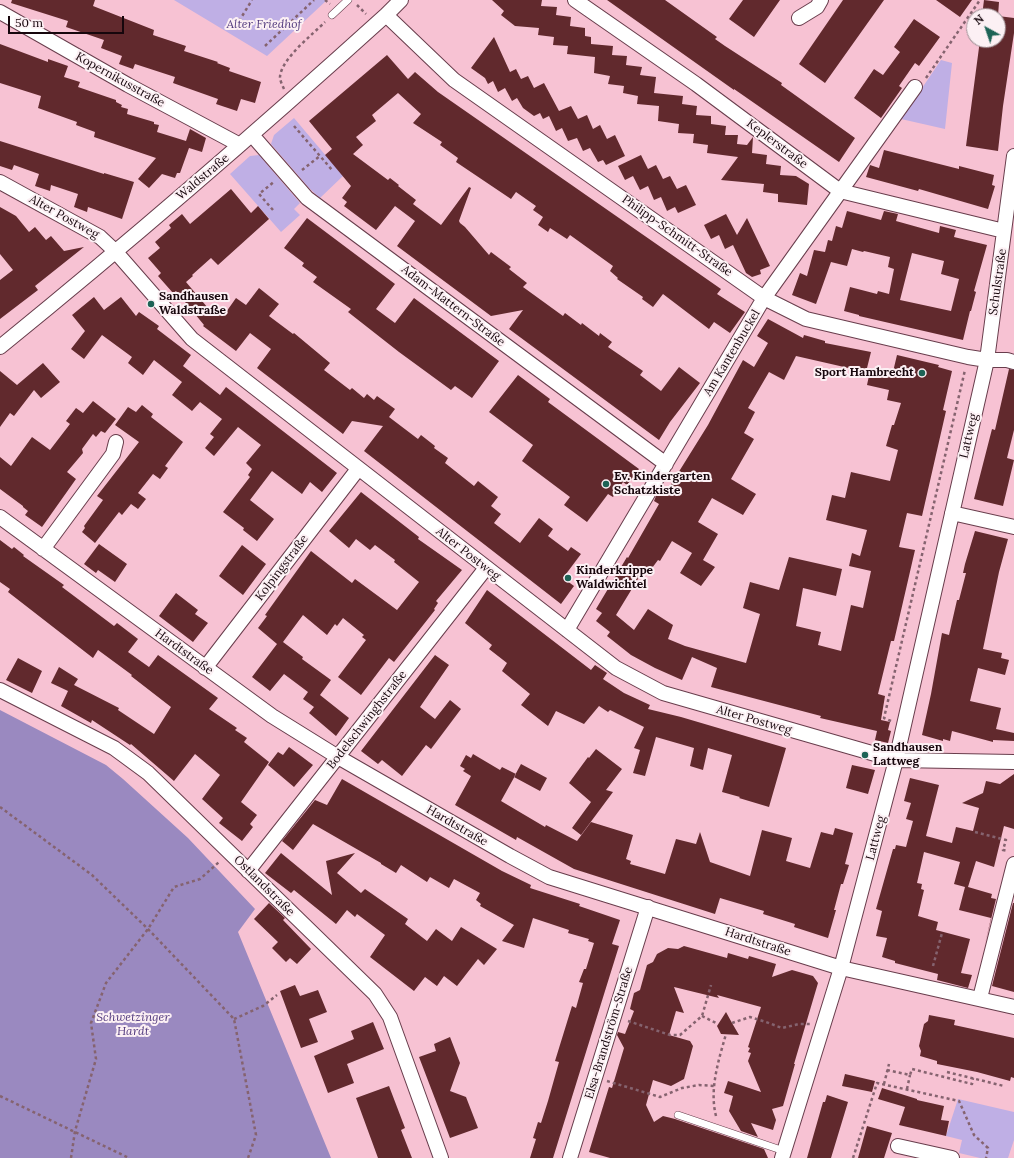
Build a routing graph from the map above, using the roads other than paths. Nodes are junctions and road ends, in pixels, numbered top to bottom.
1 (348, 0) edge
2 (401, 0) edge
3 (575, 0) edge
4 (821, 0) edge
5 (0, 12) edge
6 (332, 15) road end
7 (386, 15) junction
8 (799, 18) dead end
9 (915, 87) road end
10 (252, 135) junction
11 (240, 145) junction
12 (1014, 156) edge
13 (0, 182) edge
14 (840, 191) junction
15 (1011, 208) edge
16 (1004, 231) junction
17 (115, 251) junction
18 (764, 298) junction
19 (0, 347) edge
20 (987, 360) junction
21 (1014, 362) edge
22 (116, 442) dead end
23 (666, 464) junction
24 (358, 469) junction
25 (952, 513) junction
26 (0, 517) edge
27 (1014, 527) edge
28 (43, 549) junction
29 (486, 568) junction
30 (567, 630) junction
31 (205, 668) junction
32 (0, 690) edge
33 (338, 757) junction
34 (896, 760) junction
35 (1014, 762) edge
36 (1014, 864) edge
37 (248, 871) junction
38 (648, 907) junction
39 (841, 968) junction
40 (980, 998) junction
41 (1014, 1007) edge
42 (678, 1115) dead end
43 (898, 1146) dead end
44 (783, 1155) edge
45 (441, 1158) edge
46 (570, 1158) edge
47 (952, 1158) edge

1 - 6 lane
2 - 7 street, Waldstraße
3 - 14 street, Keplerstraße
4 - 8 street
5 - 11 street, Kopernikusstraße
7 - 10 street, Waldstraße
7 - 18 street, Philipp-Schmitt-Straße
9 - 14 street, Am Kantenbuckel
10 - 11 street, Waldstraße
10 - 23 street, Adam-Mattern-Straße
11 - 17 street, Waldstraße
12 - 15 street, Schulstraße
13 - 17 street, Alter Postweg
14 - 16 street, Keplerstraße
14 - 18 street, Am Kantenbuckel
15 - 16 street, Schulstraße
16 - 20 street, Schulstraße
17 - 19 street, Waldstraße
17 - 24 street, Alter Postweg
18 - 20 street, Philipp-Schmitt-Straße
18 - 23 street, Am Kantenbuckel
20 - 21 street, Philipp-Schmitt-Straße
20 - 25 street, Lattweg
22 - 28 street
23 - 30 street, Am Kantenbuckel
24 - 29 street, Alter Postweg
24 - 31 street, Kolpingstraße
25 - 27 street
25 - 34 street, Lattweg
26 - 28 street, Hardtstraße
28 - 31 street, Hardtstraße
29 - 30 street, Alter Postweg
29 - 33 street, Bodelschwinghstraße
30 - 34 street, Alter Postweg
31 - 33 street, Hardtstraße
32 - 37 street, Ostlandstraße
33 - 37 street, Bodelschwinghstraße
33 - 38 street, Hardtstraße
34 - 35 street, Alter Postweg
34 - 39 street, Lattweg
36 - 40 street
37 - 45 street, Ostlandstraße
38 - 39 street, Hardtstraße
38 - 46 street, Elsa-Brandström-Straße
39 - 40 street, Hardtstraße
39 - 44 street, Lattweg
40 - 41 street, Hardtstraße
42 - 44 lane
43 - 47 street

